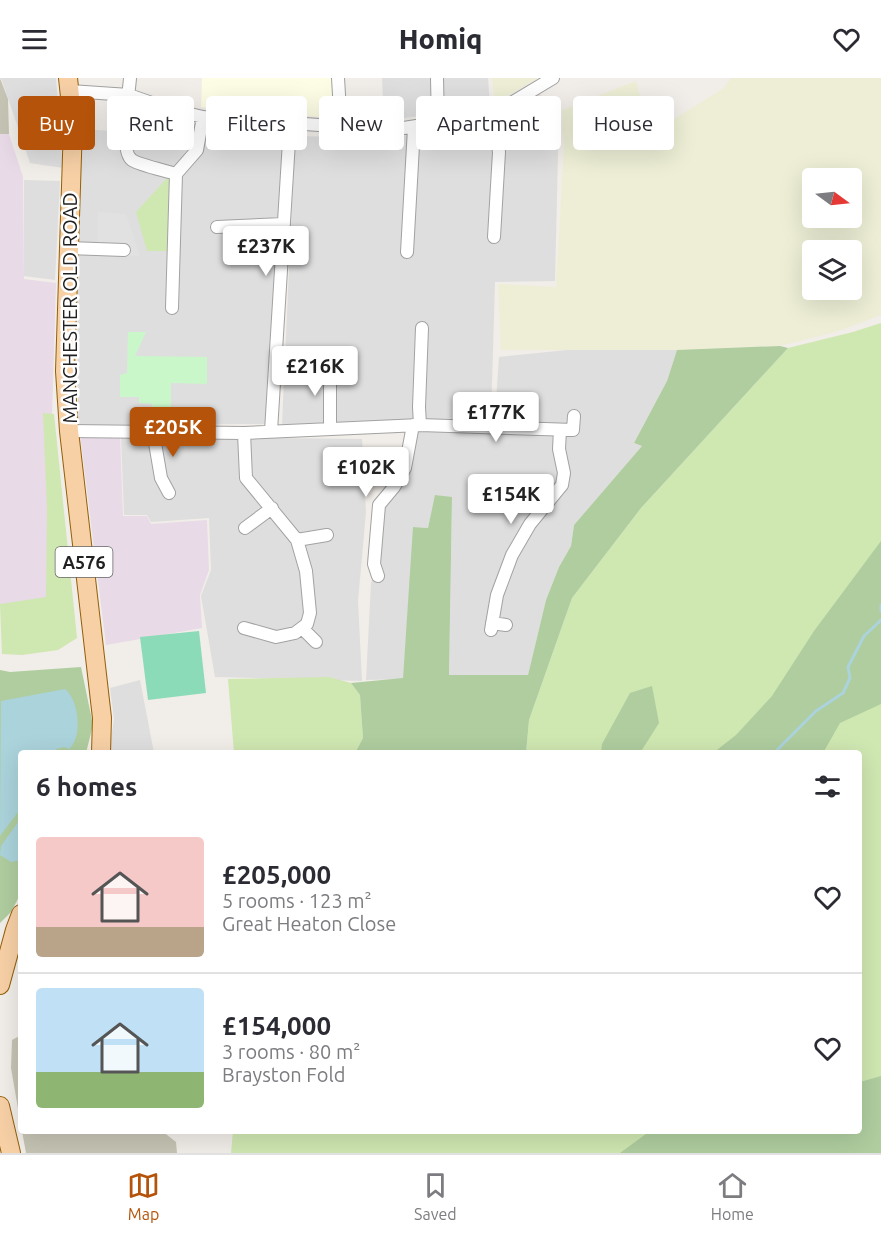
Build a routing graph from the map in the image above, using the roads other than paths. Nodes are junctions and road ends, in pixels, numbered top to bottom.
1 (130, 78) edge
2 (338, 78) edge
3 (437, 78) edge
4 (553, 78) edge
5 (69, 84) edge
6 (129, 95) junction
7 (339, 96) edge
8 (437, 96) edge
9 (523, 96) edge
10 (203, 117) junction
11 (206, 117) edge
12 (414, 128) joint
13 (404, 129) edge
14 (288, 150) edge
15 (499, 150) edge
16 (176, 174) junction
17 (284, 224) junction
18 (217, 227) dead end
19 (494, 237) dead end
20 (68, 248) junction
21 (124, 250) dead end
22 (408, 252) dead end
23 (172, 308) dead end
24 (422, 328) dead end
25 (330, 365) dead end
26 (574, 416) dead end
27 (416, 425) junction
28 (330, 428) junction
29 (560, 430) junction
30 (69, 431) junction
31 (153, 431) junction
32 (272, 431) junction
33 (244, 432) junction
34 (169, 492) dead end
35 (272, 508) junction
36 (245, 528) dead end
37 (327, 535) dead end
38 (297, 540) junction
39 (378, 576) dead end
40 (506, 626) dead end
41 (244, 628) dead end
42 (302, 628) junction
43 (316, 642) dead end
44 (100, 750) edge
45 (18, 922) edge
46 (0, 985) edge
47 (0, 1106) edge
48 (11, 1153) edge

1 - 6 street
2 - 7 street
3 - 8 street
4 - 9 street
5 - 6 street
5 - 20 main road, MANCHESTER OLD ROAD / A576
6 - 10 street
6 - 16 street
10 - 11 street
10 - 16 street
12 - 13 street
12 - 22 street
14 - 17 street
15 - 19 street
16 - 23 street
17 - 18 street
17 - 32 street
20 - 21 street
20 - 30 main road, MANCHESTER OLD ROAD / A576
24 - 27 street
25 - 28 street
26 - 29 street
27 - 28 street
27 - 29 street
27 - 39 street
28 - 32 street
29 - 40 street
30 - 31 street
30 - 44 main road, MANCHESTER OLD ROAD / A576
31 - 33 street
31 - 34 street
32 - 33 street
33 - 35 street
35 - 36 street
35 - 38 street
37 - 38 street
38 - 42 street
41 - 42 street
42 - 43 street
45 - 46 main road
47 - 48 main road

